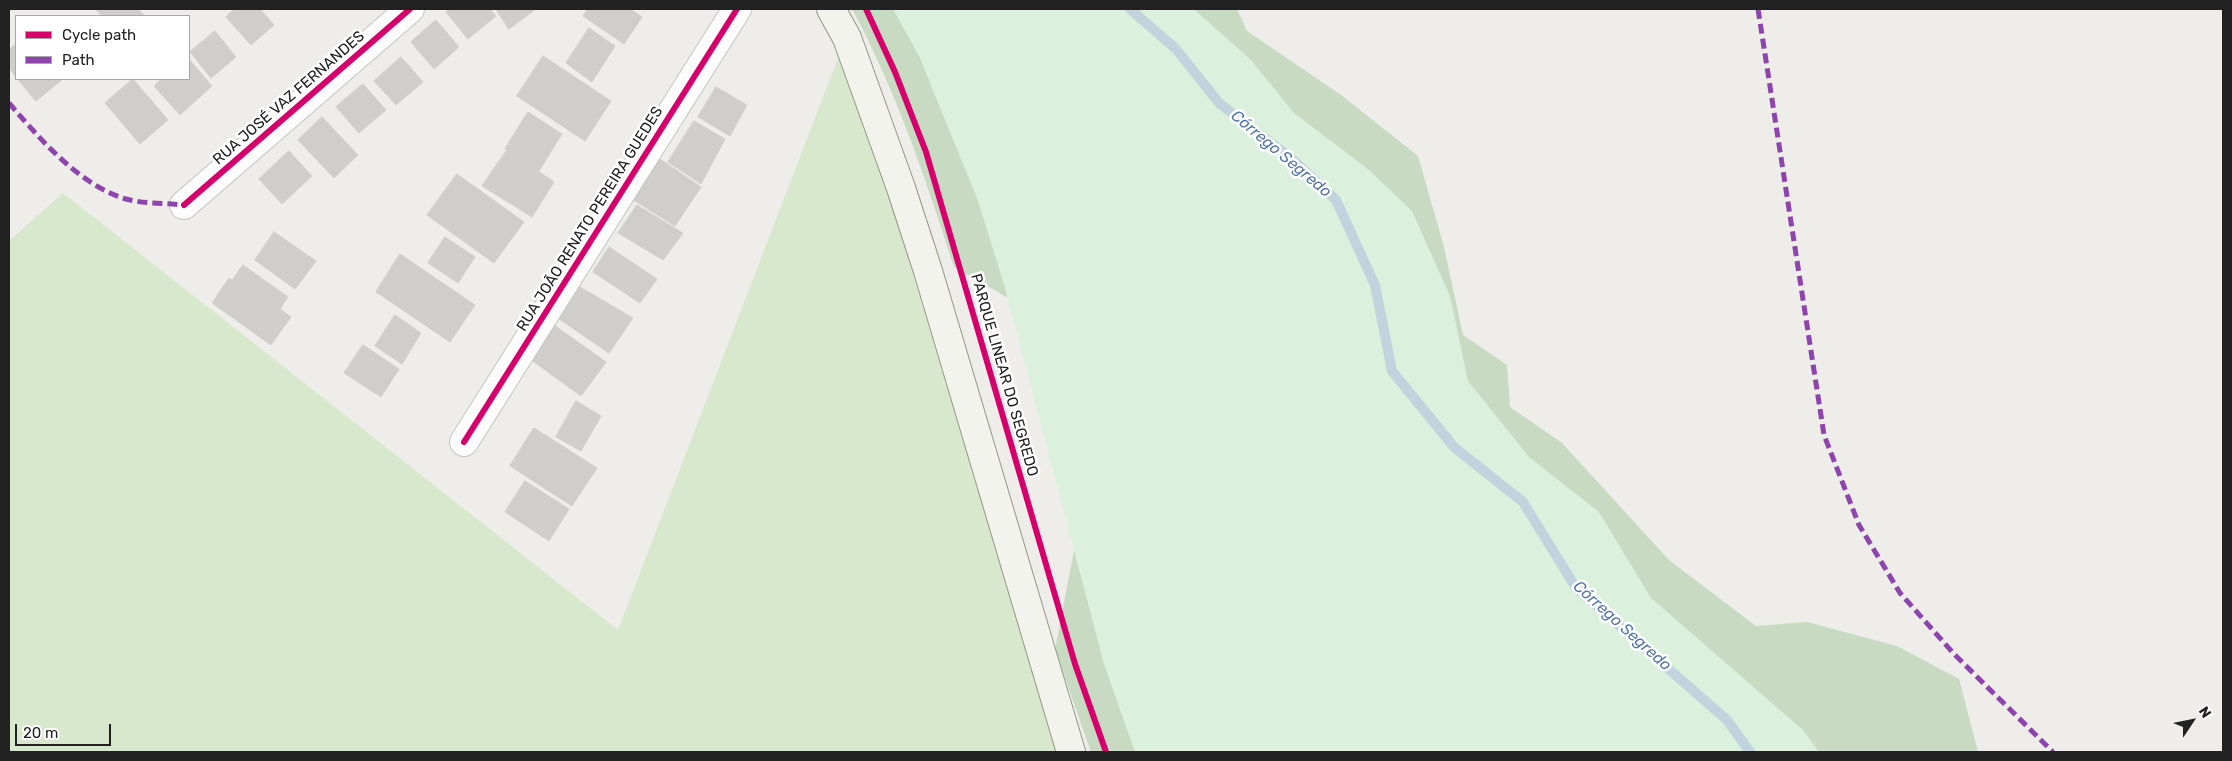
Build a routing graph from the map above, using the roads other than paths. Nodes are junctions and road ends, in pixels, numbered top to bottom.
1 (410, 9) edge
2 (737, 9) edge
3 (831, 9) edge
4 (184, 205) dead end
5 (464, 442) dead end
6 (1071, 752) edge

1 - 4 street, RUA JOSÉ VAZ FERNANDES
2 - 5 street, RUA JOÃO RENATO PEREIRA GUEDES
3 - 6 main road

